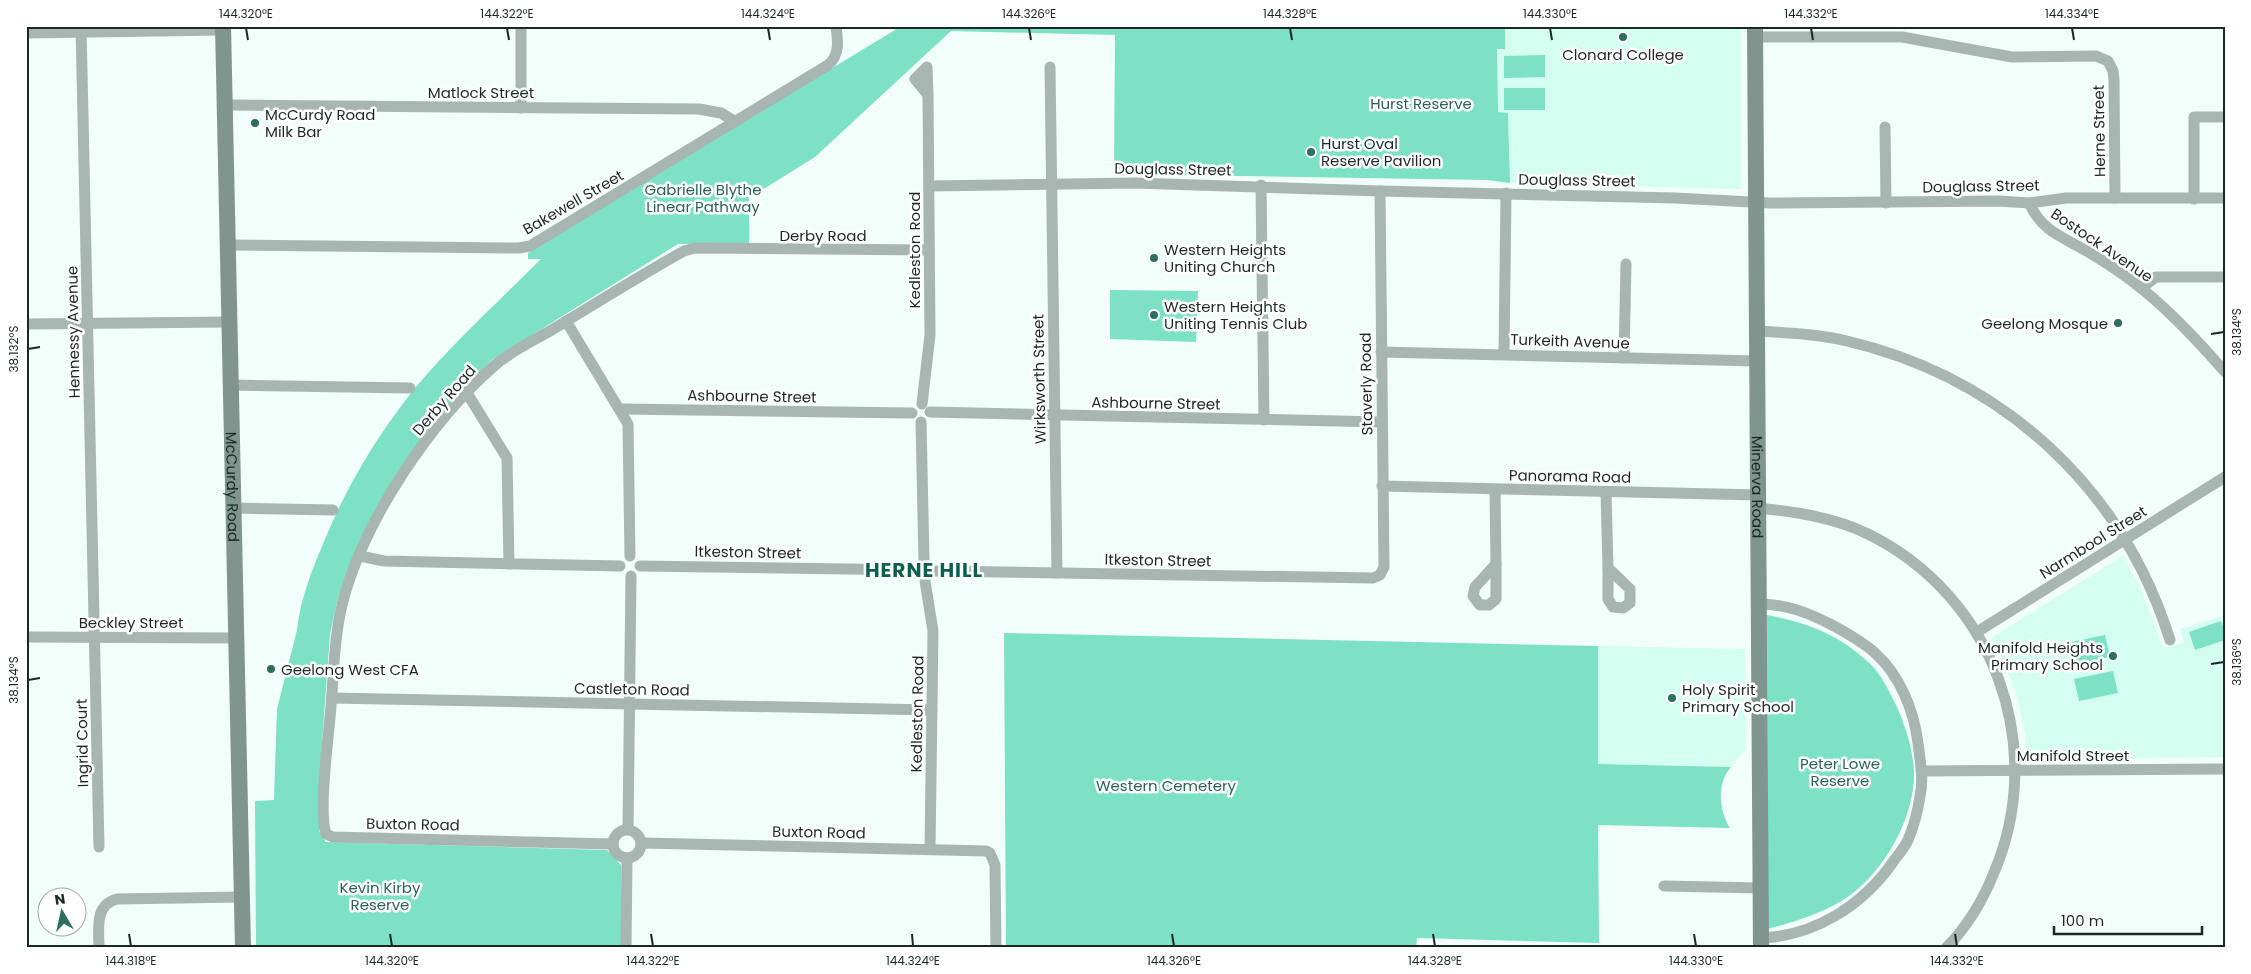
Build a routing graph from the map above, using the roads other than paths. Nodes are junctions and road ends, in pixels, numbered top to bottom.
1 (521, 26) edge
2 (836, 26) edge
3 (223, 28) edge
4 (81, 29) edge
5 (1755, 32) edge
6 (26, 33) edge
7 (1050, 67) dead end
8 (928, 94) dead end
9 (224, 105) junction
10 (521, 108) junction
11 (2225, 116) edge
12 (734, 121) junction
13 (1885, 127) dead end
14 (1052, 184) junction
15 (929, 186) junction
16 (1261, 186) junction
17 (1380, 191) junction
18 (1506, 194) junction
19 (2115, 198) junction
20 (2225, 198) edge
21 (2194, 199) junction
22 (1756, 202) junction
23 (1886, 203) junction
24 (2029, 203) junction
25 (227, 245) junction
26 (929, 250) junction
27 (1626, 264) dead end
28 (2225, 277) edge
29 (2141, 288) junction
30 (566, 321) junction
31 (229, 322) junction
32 (88, 323) junction
33 (26, 324) edge
34 (1757, 331) junction
35 (1381, 352) junction
36 (1504, 354) junction
37 (1624, 358) junction
38 (1757, 361) junction
39 (2225, 372) edge
40 (230, 385) junction
41 (410, 388) dead end
42 (467, 393) junction
43 (922, 404) junction
44 (620, 409) junction
45 (930, 412) junction
46 (912, 413) junction
47 (1055, 416) junction
48 (1264, 420) junction
49 (922, 422) junction
50 (1382, 422) junction
51 (2225, 477) edge
52 (1382, 486) junction
53 (1496, 490) junction
54 (1606, 492) junction
55 (1758, 501) junction
56 (233, 508) junction
57 (333, 510) dead end
58 (2126, 539) junction
59 (360, 556) junction
60 (630, 556) junction
61 (924, 561) junction
62 (509, 564) junction
63 (1496, 564) dead end
64 (620, 566) junction
65 (640, 566) junction
66 (1608, 568) dead end
67 (915, 570) junction
68 (934, 571) junction
69 (1057, 573) junction
70 (1380, 575) joint
71 (630, 576) junction
72 (925, 580) junction
73 (1759, 604) junction
74 (1977, 632) junction
75 (26, 637) edge
76 (94, 638) junction
77 (236, 638) junction
78 (2170, 640) dead end
79 (332, 698) junction
80 (629, 704) junction
81 (932, 710) junction
82 (2225, 770) edge
83 (1921, 771) junction
84 (2015, 771) junction
85 (628, 829) junction
86 (333, 837) joint
87 (612, 844) junction
88 (642, 844) junction
89 (99, 847) dead end
90 (930, 849) junction
91 (627, 858) junction
92 (1664, 886) dead end
93 (1761, 888) junction
94 (242, 897) junction
95 (1761, 943) edge
96 (1951, 946) edge
97 (99, 948) edge
98 (243, 948) edge
99 (626, 948) edge
100 (996, 948) edge

1 - 10 street
2 - 12 street, Bakewell Street
3 - 4 street
3 - 9 main road, McCurdy Road
4 - 6 street
4 - 32 street, Hennessy Avenue
5 - 19 street, Herne Street
5 - 22 main road, Minerva Road
7 - 14 street, Wirksworth Street
8 - 15 street, Kedleston Road
9 - 10 street, Matlock Street
9 - 25 main road, McCurdy Road
10 - 12 street, Matlock Street
11 - 21 street
12 - 25 street, Bakewell Street
13 - 23 street
14 - 15 street, Douglass Street
14 - 16 street, Douglass Street
14 - 47 street, Wirksworth Street
15 - 26 street, Kedleston Road
16 - 17 street, Douglass Street
16 - 48 street
17 - 18 street, Douglass Street
17 - 35 street, Staverly Road
18 - 22 street, Douglass Street
18 - 36 street
19 - 21 street, Douglass Street
19 - 24 street, Douglass Street
20 - 21 street, Douglass Street
22 - 23 street, Douglass Street
22 - 34 main road, Minerva Road
23 - 24 street, Douglass Street
24 - 29 street, Bostock Avenue
25 - 31 main road, McCurdy Road
26 - 30 street, Derby Road
26 - 43 street, Kedleston Road
27 - 37 street
28 - 29 street
29 - 39 street, Bostock Avenue
30 - 42 street, Derby Road
30 - 44 street
31 - 32 street
31 - 40 main road, McCurdy Road
32 - 33 street
32 - 76 street, Hennessy Avenue
34 - 38 main road, Minerva Road
34 - 58 street
35 - 36 street, Turkeith Avenue
35 - 50 street, Staverly Road
36 - 37 street, Turkeith Avenue
37 - 38 street, Turkeith Avenue
38 - 55 main road, Minerva Road
40 - 41 street
40 - 56 main road, McCurdy Road
42 - 59 street, Derby Road
42 - 62 street
43 - 45 street
43 - 46 street
44 - 46 street, Ashbourne Street
44 - 60 street
45 - 47 street, Ashbourne Street
45 - 49 street
46 - 49 street
47 - 48 street, Ashbourne Street
47 - 69 street, Wirksworth Street
48 - 50 street, Ashbourne Street
49 - 61 street
50 - 52 street, Staverly Road
51 - 58 street, Narmbool Street
52 - 53 street, Panorama Road
52 - 70 street, Staverly Road
53 - 54 street, Panorama Road
53 - 63 street
54 - 55 street, Panorama Road
54 - 66 street
55 - 73 main road, Minerva Road
55 - 74 street, Panorama Road
56 - 57 street
56 - 77 main road, McCurdy Road
58 - 74 street, Narmbool Street
58 - 78 street
59 - 62 street
59 - 79 street, Derby Road
60 - 64 street
60 - 65 street
61 - 67 street
61 - 68 street
62 - 64 street
64 - 71 street
65 - 67 street, Itkeston Street
65 - 71 street
67 - 72 street
68 - 69 street, Itkeston Street
68 - 72 street
69 - 70 street, Itkeston Street
71 - 80 street
72 - 81 street, Kedleston Road
73 - 83 street
73 - 93 main road, Minerva Road
74 - 84 street, Panorama Road
75 - 76 street, Beckley Street
76 - 77 street, Beckley Street
76 - 89 street, Ingrid Court
77 - 94 main road, McCurdy Road
79 - 80 street, Castleton Road
79 - 86 street, Derby Road
80 - 81 street, Castleton Road
80 - 85 street
81 - 90 street, Kedleston Road
82 - 84 street, Manifold Street
83 - 84 street, Manifold Street
83 - 95 street
84 - 96 street, Panorama Road
85 - 87 street
85 - 88 street
86 - 87 street, Buxton Road
87 - 91 street
88 - 90 street, Buxton Road
88 - 91 street
90 - 100 street, Buxton Road
91 - 99 street
92 - 93 street
93 - 95 main road, Minerva Road
94 - 97 street
94 - 98 main road, McCurdy Road

